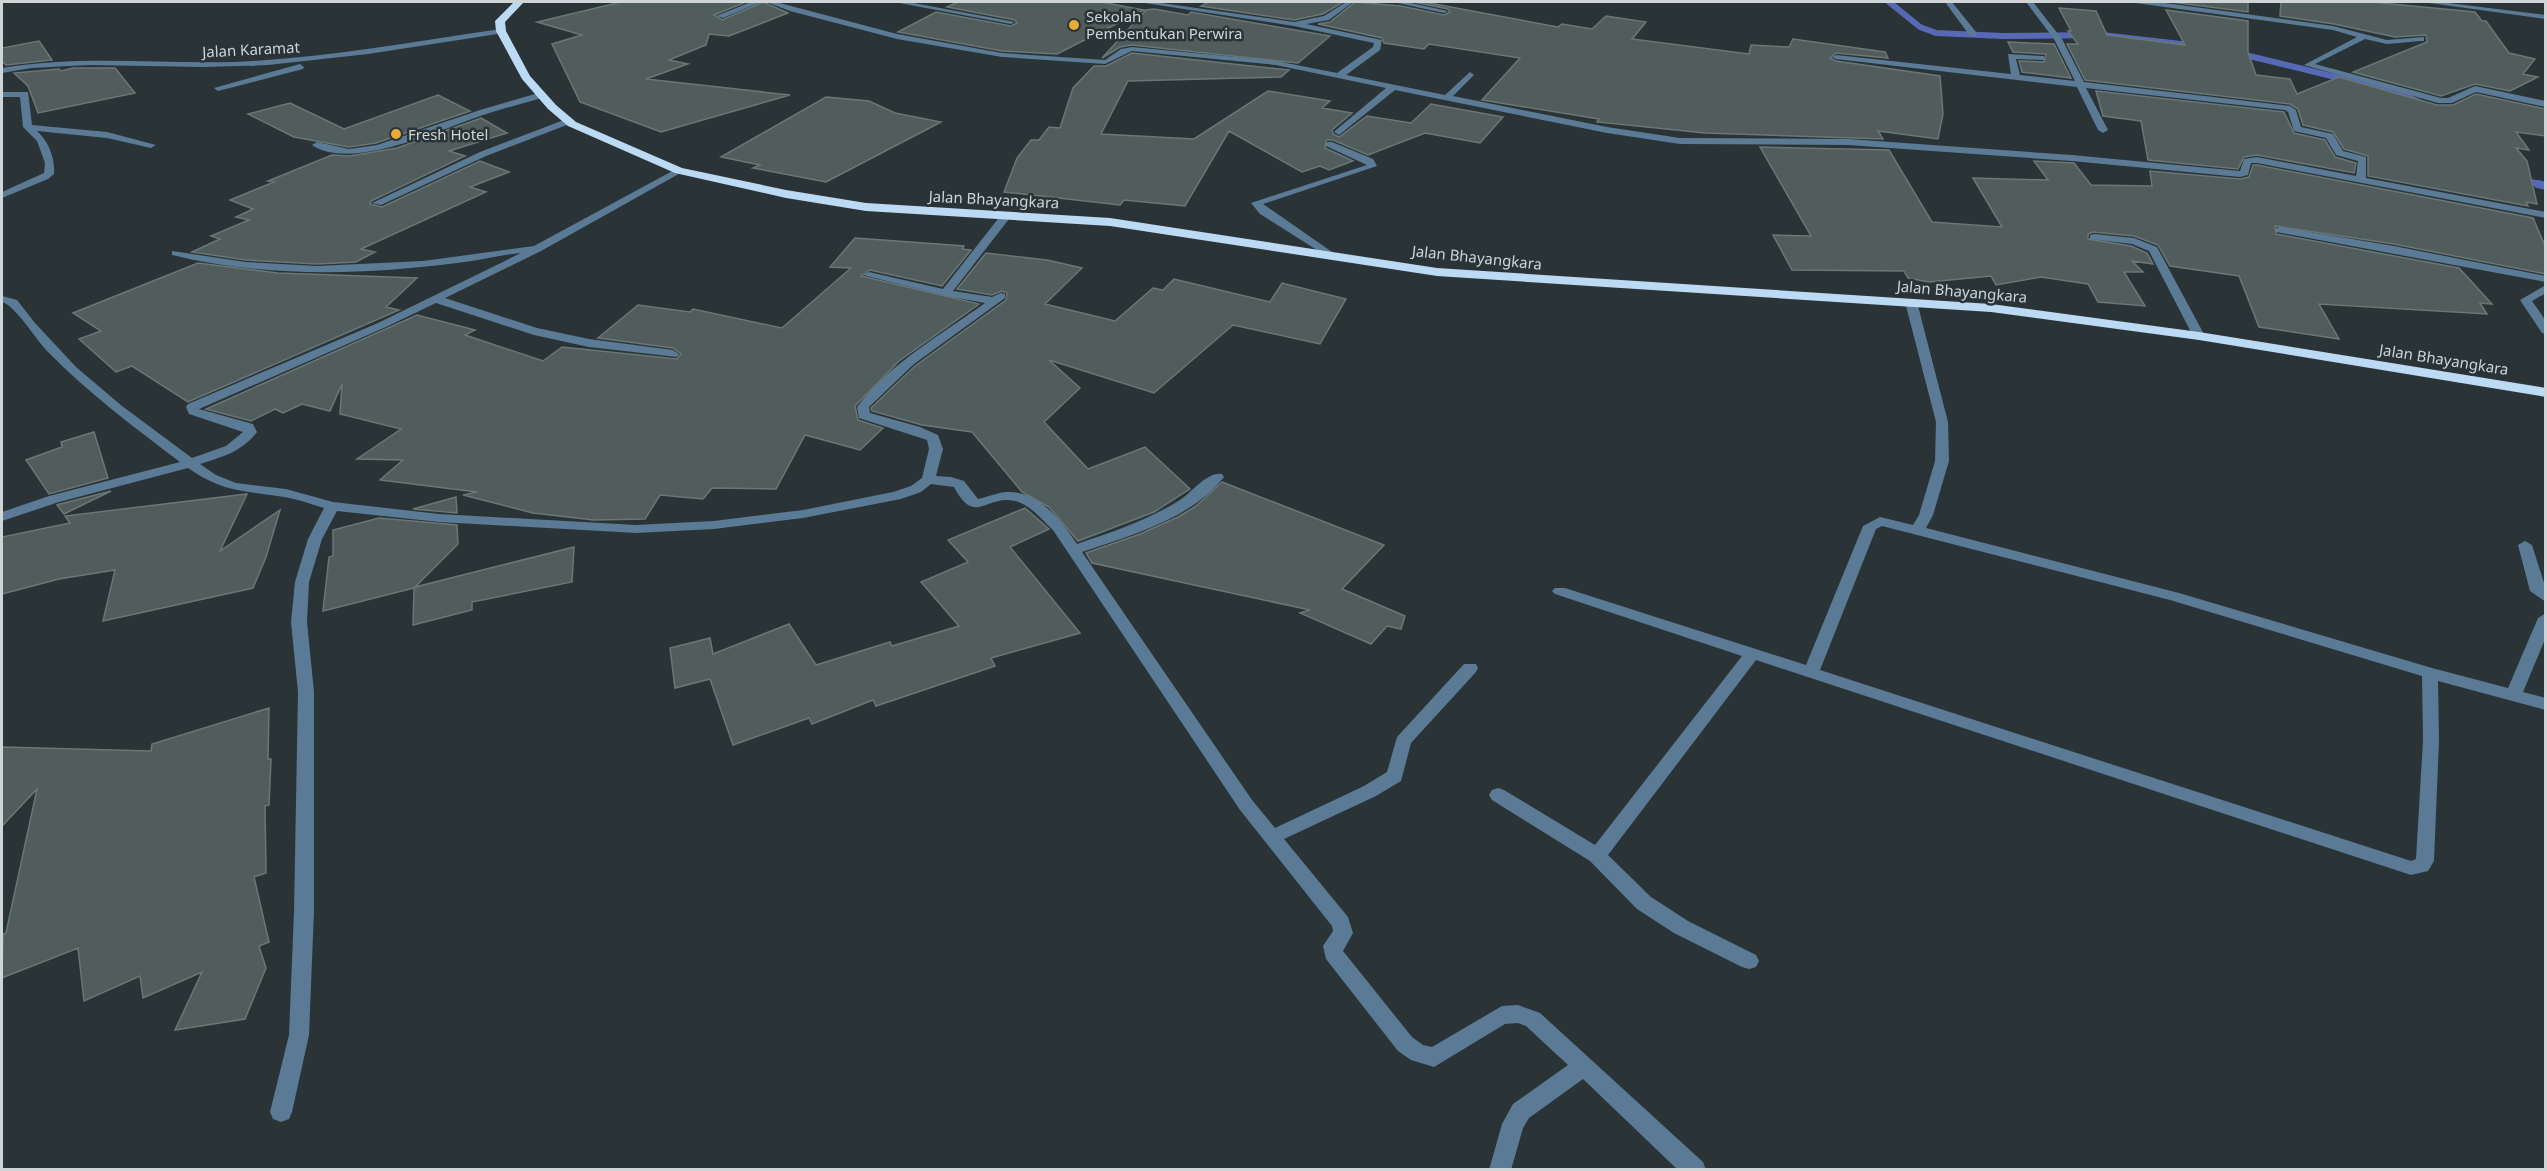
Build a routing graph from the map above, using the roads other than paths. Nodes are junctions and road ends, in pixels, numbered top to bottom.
1 (519, 2) edge
2 (757, 2) edge
3 (770, 2) edge
4 (898, 2) edge
5 (1142, 2) edge
6 (1350, 2) edge
7 (1397, 2) edge
8 (1948, 2) edge
9 (2030, 2) edge
10 (2132, 2) edge
11 (2426, 2) edge
12 (2156, 3) edge
13 (1444, 11) dead end
14 (720, 16) dead end
15 (2546, 17) edge
16 (1011, 22) dead end
17 (1294, 24) junction
18 (501, 31) junction
19 (1973, 34) dead end
20 (2362, 37) junction
21 (2421, 39) dead end
22 (1836, 57) dead end
23 (2041, 58) dead end
24 (320, 59) junction
25 (2, 71) edge
26 (1470, 75) dead end
27 (1339, 76) junction
28 (2016, 77) junction
29 (2081, 84) junction
30 (1393, 87) junction
31 (218, 88) dead end
32 (2, 95) edge
33 (542, 95) junction
34 (1447, 98) junction
35 (2546, 104) edge
36 (569, 121) junction
37 (28, 127) junction
38 (2103, 130) dead end
39 (1339, 132) dead end
40 (1329, 144) dead end
41 (317, 145) dead end
42 (151, 146) dead end
43 (679, 171) junction
44 (2361, 179) junction
45 (2, 195) edge
46 (377, 202) dead end
47 (2546, 215) edge
48 (1005, 217) junction
49 (2280, 230) dead end
50 (2094, 237) dead end
51 (537, 249) junction
52 (176, 253) dead end
53 (1331, 256) junction
54 (869, 275) dead end
55 (2546, 279) edge
56 (2546, 288) edge
57 (946, 293) junction
58 (2, 299) edge
59 (435, 299) junction
60 (1911, 302) junction
61 (2546, 331) edge
62 (2199, 336) junction
63 (673, 354) dead end
64 (2546, 393) edge
65 (190, 462) junction
66 (1217, 477) dead end
67 (928, 480) junction
68 (332, 506) junction
69 (2, 517) edge
70 (1918, 530) junction
71 (2525, 545) dead end
72 (1073, 550) junction
73 (1560, 591) dead end
74 (2546, 597) edge
75 (2546, 618) edge
76 (1753, 653) junction
77 (1470, 668) dead end
78 (1811, 672) junction
79 (2430, 673) junction
80 (2513, 695) junction
81 (2546, 704) edge
82 (1498, 795) dead end
83 (1272, 837) junction
84 (1598, 856) junction
85 (1749, 961) dead end
86 (1585, 1065) junction
87 (281, 1112) dead end
88 (1500, 1170) edge
89 (1695, 1170) edge

1 - 18 highway
2 - 14 street
3 - 27 street
4 - 16 street
5 - 17 street
6 - 17 street
7 - 13 street
8 - 19 street
9 - 29 street
10 - 12 street
11 - 15 street
12 - 20 street
17 - 27 street
18 - 24 street, Jalan Karamat
18 - 33 highway, Jalan Bhayangkara
20 - 21 street
20 - 35 street
22 - 28 street
23 - 28 street
24 - 25 street, Jalan Karamat
24 - 31 street
26 - 34 street
27 - 30 street
28 - 29 street
29 - 38 street
29 - 44 street
30 - 34 street
30 - 39 street
32 - 37 street
33 - 36 highway, Jalan Bhayangkara
33 - 41 street
34 - 44 street
36 - 43 highway, Jalan Bhayangkara
36 - 46 street
37 - 42 street
37 - 45 street
40 - 53 street
43 - 48 highway, Jalan Bhayangkara
43 - 51 street
44 - 47 street
48 - 53 highway, Jalan Bhayangkara
48 - 57 street
49 - 55 street
50 - 62 street
51 - 52 street
51 - 59 street
53 - 60 highway, Jalan Bhayangkara
54 - 57 street
56 - 61 street
57 - 67 street
58 - 65 street
59 - 63 street
59 - 65 street
60 - 62 highway, Jalan Bhayangkara
60 - 70 street
62 - 64 highway, Jalan Bhayangkara
65 - 68 street
65 - 69 street
66 - 72 street
67 - 68 street
67 - 72 street
68 - 87 street
70 - 78 street
70 - 79 street
71 - 74 street
72 - 83 street
73 - 76 street
75 - 80 street
76 - 78 street
76 - 84 street
77 - 83 street
78 - 79 street
79 - 80 street
80 - 81 street
82 - 84 street
83 - 86 street
84 - 85 street
86 - 88 street
86 - 89 street

